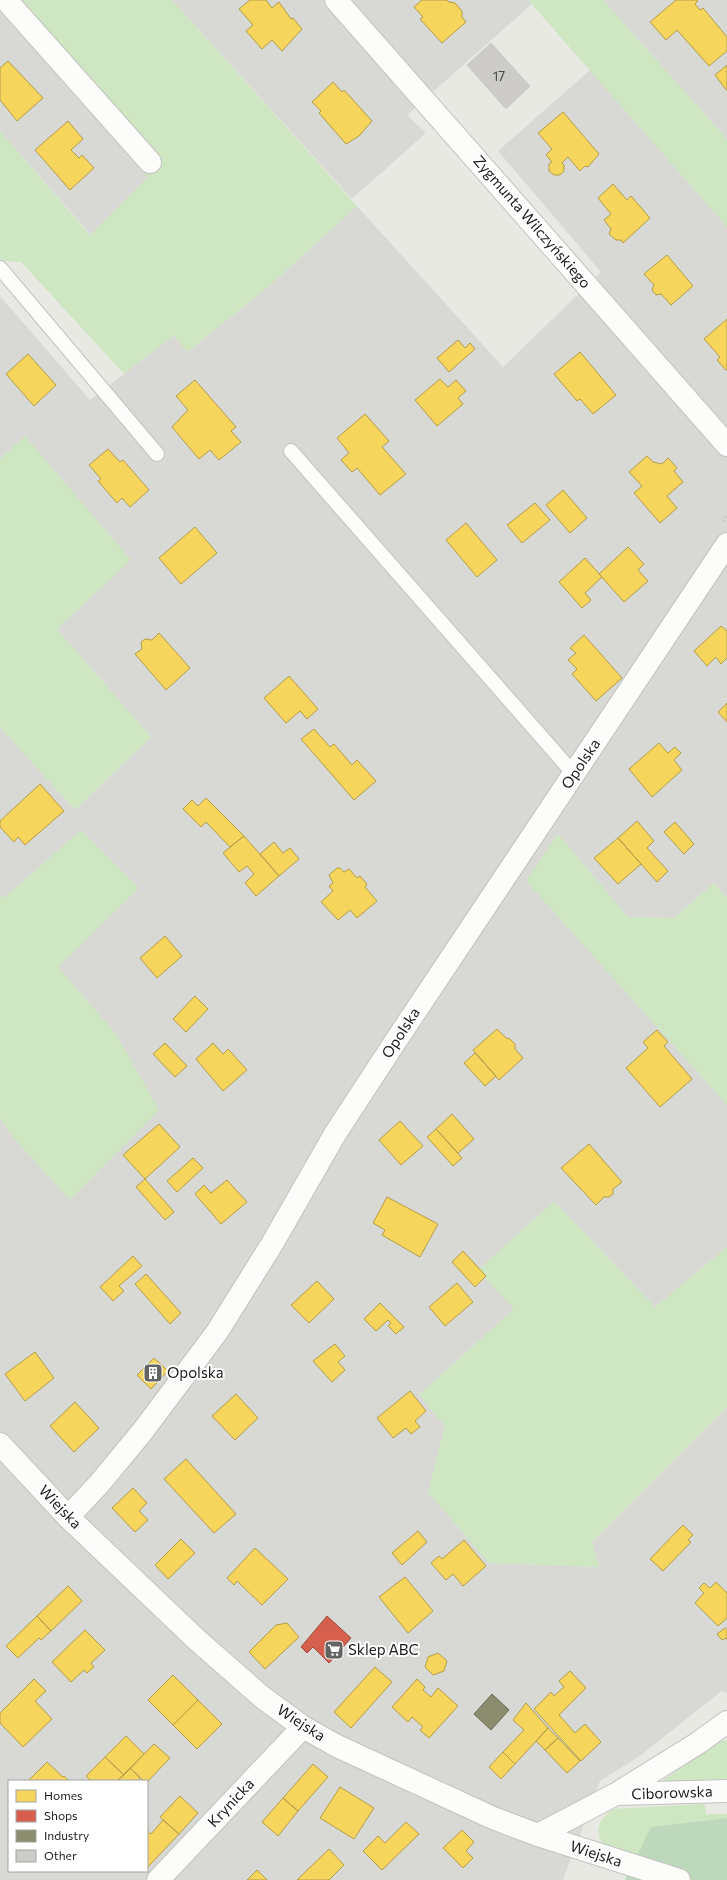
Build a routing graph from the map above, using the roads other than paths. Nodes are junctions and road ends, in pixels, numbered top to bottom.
1 (6, 0) edge
2 (336, 0) edge
3 (150, 162) dead end
4 (0, 268) edge
5 (727, 445) edge
6 (291, 451) dead end
7 (157, 454) dead end
8 (727, 544) edge
9 (574, 774) junction
10 (0, 1444) edge
11 (68, 1517) junction
12 (727, 1722) edge
13 (303, 1727) junction
14 (727, 1791) edge
15 (616, 1794) junction
16 (538, 1835) junction
17 (158, 1880) edge
18 (679, 1880) edge

1 - 3 street
2 - 5 street, Zygmunta Wilczyńskiego
4 - 7 lane
6 - 9 lane
8 - 9 street, Opolska
9 - 11 street, Opolska
10 - 11 street, Wiejska
11 - 13 street, Wiejska
12 - 15 street
13 - 16 street, Wiejska
13 - 17 street, Krynicka
14 - 15 street, Ciborowska
15 - 16 street
16 - 18 street, Wiejska

